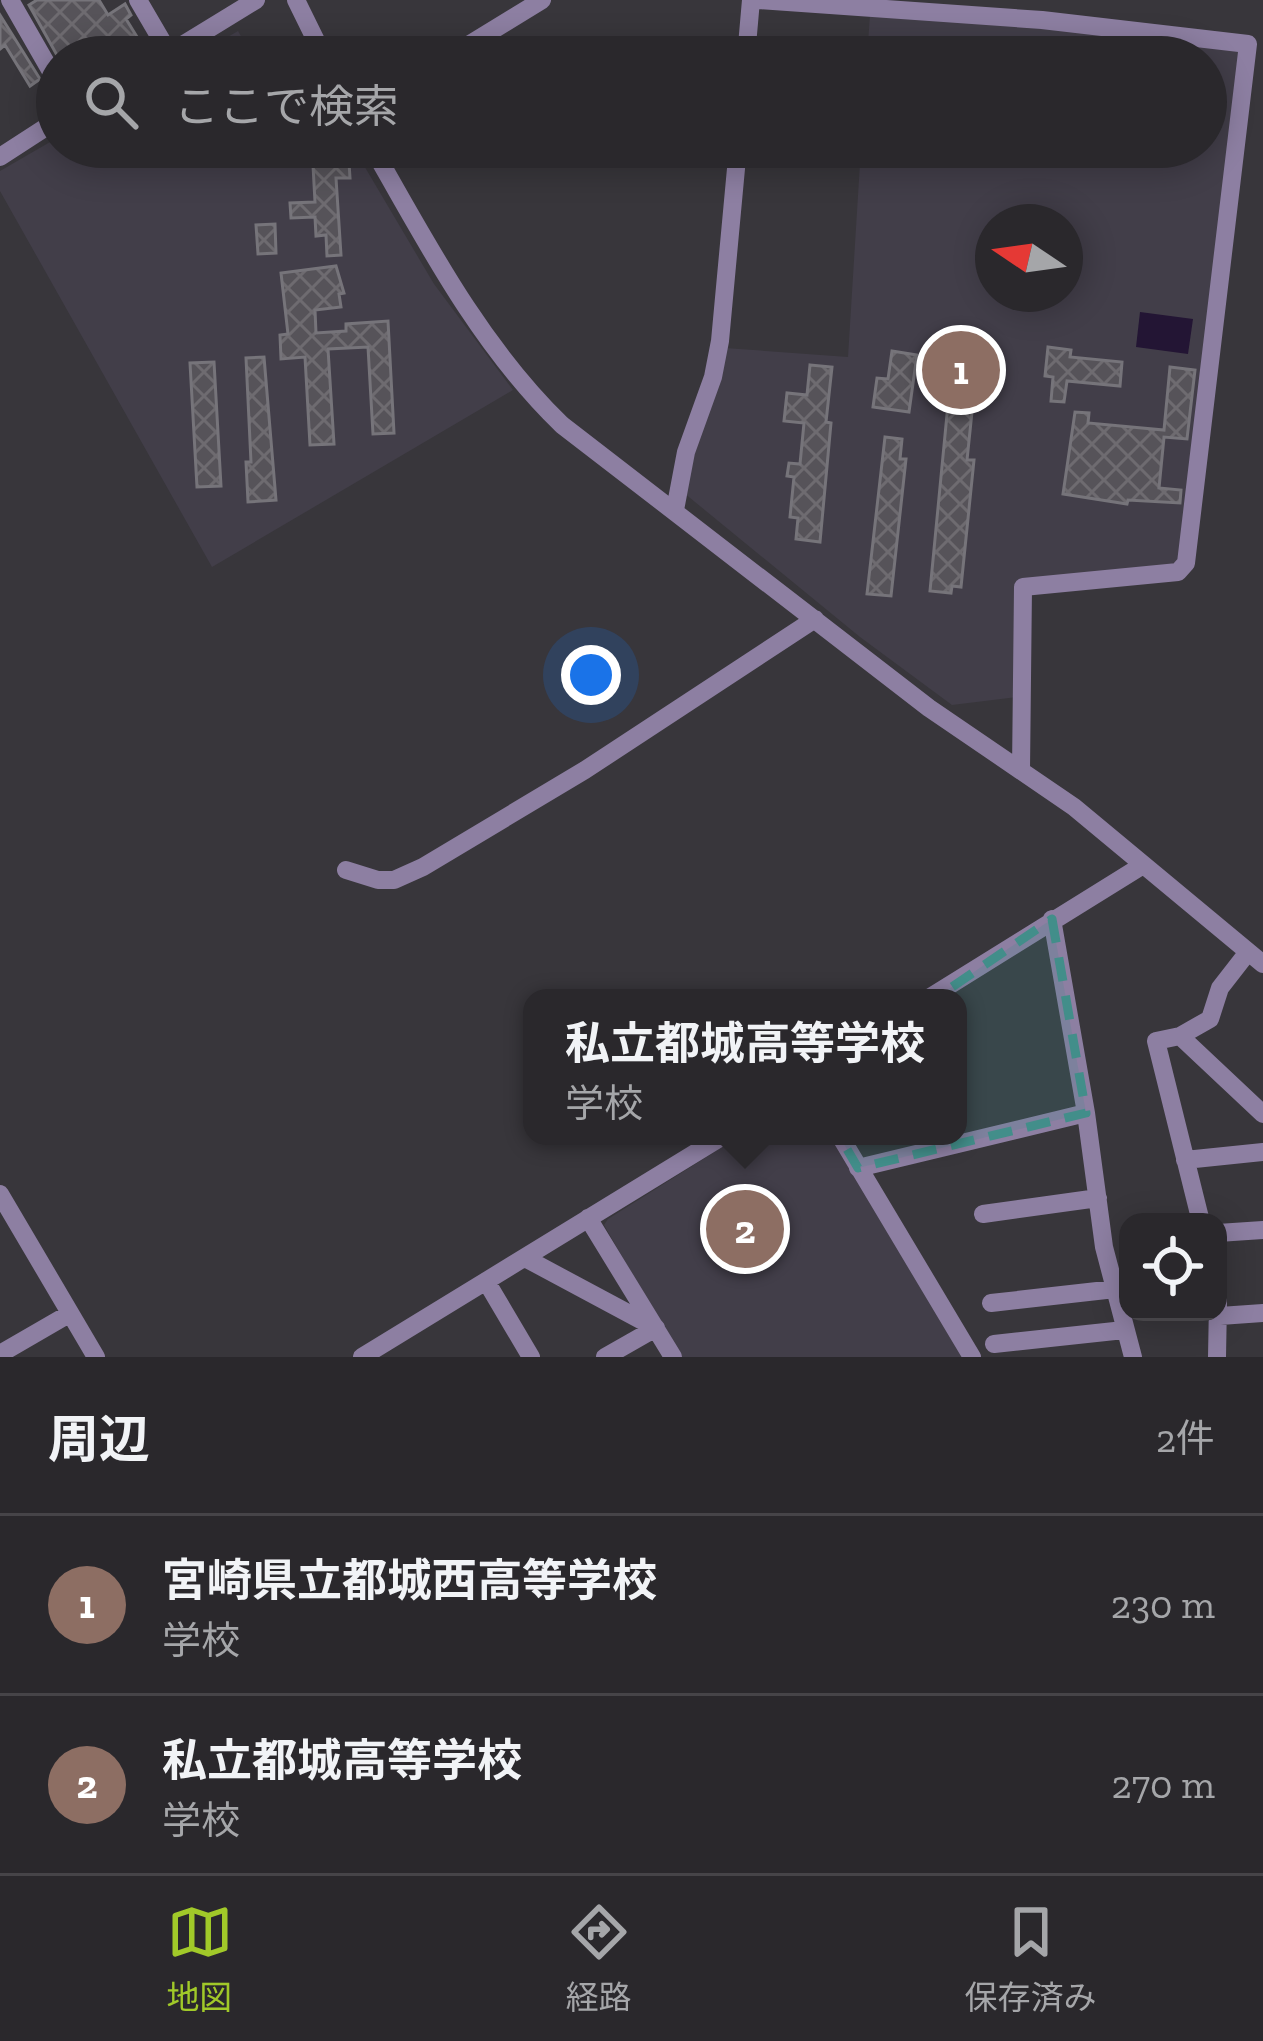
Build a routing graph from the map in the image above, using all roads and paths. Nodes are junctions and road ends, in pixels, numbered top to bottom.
1 (10, 0) edge
2 (138, 0) edge
3 (256, 0) edge
4 (296, 0) edge
5 (542, 0) edge
6 (755, 0) edge
7 (1043, 10) edge
8 (156, 36) edge
9 (197, 36) edge
10 (314, 36) edge
11 (483, 36) edge
12 (749, 36) edge
13 (1200, 36) edge
14 (1227, 41) edge
15 (36, 45) edge
16 (36, 134) edge
17 (0, 157) edge
18 (384, 168) edge
19 (736, 168) edge
20 (675, 510) junction
21 (815, 620) junction
22 (1021, 770) junction
23 (1143, 865) junction
24 (346, 870) dead end
25 (1052, 920) junction
26 (1256, 958) edge
27 (943, 989) edge
28 (1180, 1036) junction
29 (1086, 1113) junction
30 (1263, 1114) edge
31 (967, 1142) edge
32 (708, 1145) edge
33 (845, 1145) edge
34 (953, 1145) edge
35 (1263, 1152) edge
36 (1185, 1160) junction
37 (858, 1168) junction
38 (0, 1194) edge
39 (1098, 1198) junction
40 (1199, 1213) edge
41 (983, 1214) dead end
42 (588, 1219) junction
43 (1263, 1230) edge
44 (1227, 1232) edge
45 (1119, 1245) edge
46 (1104, 1247) junction
47 (525, 1258) junction
48 (486, 1281) junction
49 (1115, 1289) junction
50 (991, 1303) dead end
51 (1227, 1310) edge
52 (1263, 1312) edge
53 (69, 1314) junction
54 (1218, 1321) edge
55 (656, 1328) junction
56 (1124, 1330) junction
57 (994, 1344) dead end
58 (0, 1354) edge
59 (374, 1354) edge
60 (529, 1356) edge
61 (96, 1357) edge
62 (605, 1357) edge
63 (673, 1357) edge
64 (972, 1357) edge
65 (1133, 1357) edge
66 (1217, 1357) edge

1 - 15 street
2 - 8 street
3 - 9 street
4 - 10 street
5 - 11 street
6 - 7 street
6 - 12 street
7 - 13 street
14 - 22 street
16 - 17 street
18 - 20 street
19 - 20 street
20 - 21 street
21 - 22 street
21 - 24 street
22 - 23 street
23 - 25 street
23 - 26 street
25 - 27 street
25 - 29 street
26 - 28 street
28 - 30 street
28 - 36 street
29 - 31 street
29 - 39 street
32 - 42 street
33 - 37 street
34 - 37 street
35 - 36 street
36 - 40 street
37 - 64 street
38 - 53 street
39 - 41 street
39 - 46 street
42 - 47 street
42 - 55 street
43 - 44 street
45 - 46 street
46 - 49 street
47 - 48 street
47 - 55 street
48 - 59 street
48 - 60 street
49 - 50 street
49 - 56 street
51 - 52 street
53 - 58 street
53 - 61 street
54 - 66 street
55 - 62 street
55 - 63 street
56 - 57 street
56 - 65 street

